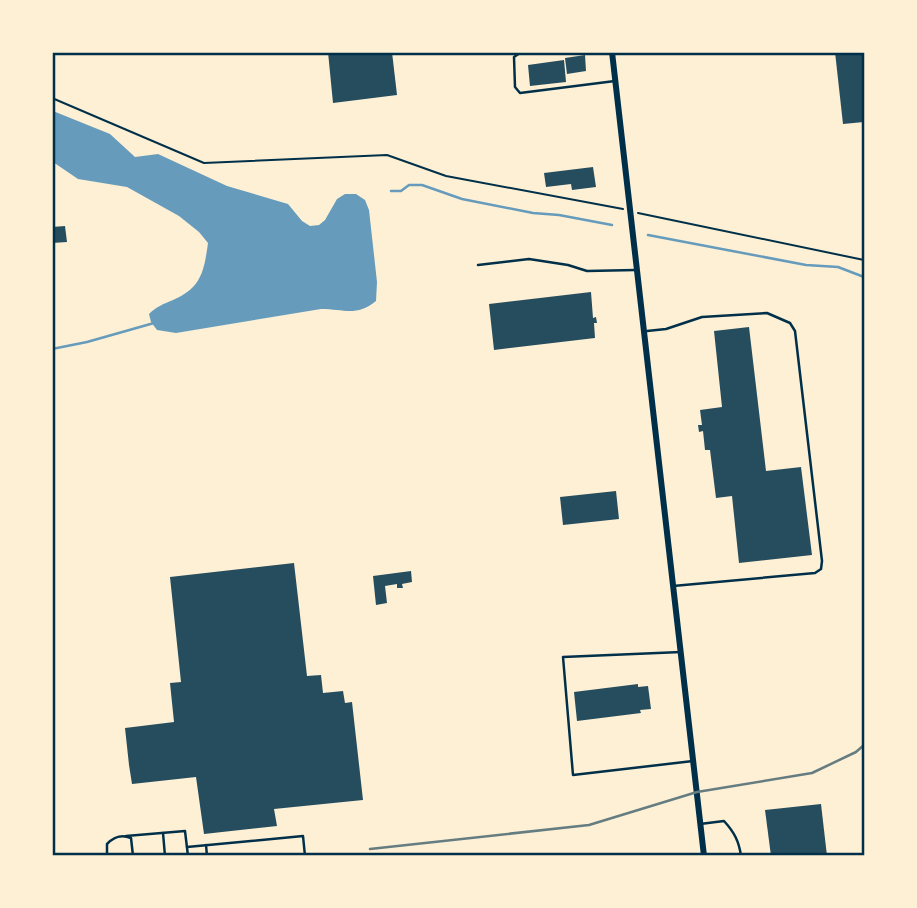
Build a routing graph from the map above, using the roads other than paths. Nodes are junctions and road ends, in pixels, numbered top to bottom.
1 (528, 52) edge
2 (612, 52) edge
3 (615, 81) junction
4 (478, 265) dead end
5 (636, 270) junction
6 (643, 332) junction
7 (673, 586) junction
8 (681, 652) junction
9 (693, 761) junction
10 (700, 824) junction
11 (163, 833) junction
12 (126, 836) junction
13 (206, 845) junction
14 (187, 847) junction
15 (107, 856) edge
16 (133, 856) edge
17 (165, 856) edge
18 (188, 856) edge
19 (207, 856) edge
20 (305, 856) edge
21 (704, 856) edge
22 (741, 856) edge

1 - 3 lane
2 - 3 street
3 - 5 street
4 - 5 lane
5 - 6 street
6 - 7 street
6 - 7 lane
7 - 8 street
8 - 9 street
8 - 9 lane
9 - 10 street
10 - 21 street
10 - 22 lane
11 - 12 lane
11 - 14 lane
11 - 17 lane
12 - 15 lane
12 - 16 lane
13 - 14 lane
13 - 19 lane
13 - 20 lane
14 - 18 lane

